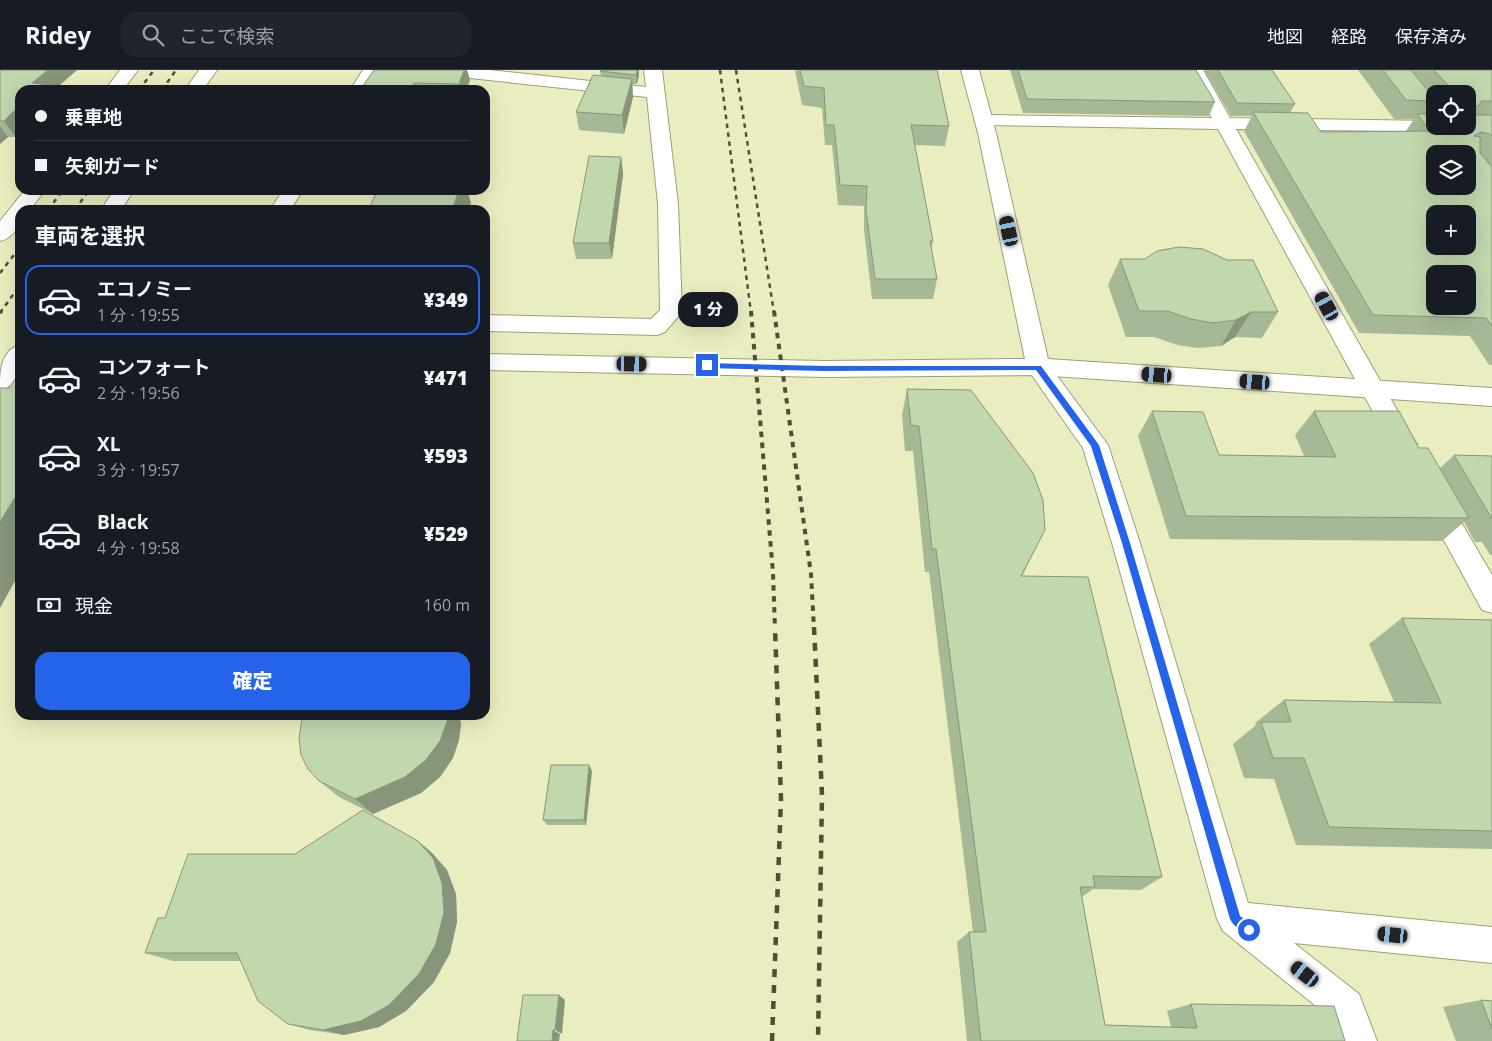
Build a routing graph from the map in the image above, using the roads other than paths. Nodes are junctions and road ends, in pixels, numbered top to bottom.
1 (129, 70) edge
2 (208, 70) edge
3 (372, 70) edge
4 (441, 70) edge
5 (654, 70) edge
6 (970, 70) edge
7 (1194, 70) edge
8 (555, 76) edge
9 (118, 85) edge
10 (198, 85) edge
11 (362, 85) edge
12 (656, 93) junction
13 (984, 120) junction
14 (1224, 123) junction
15 (1426, 126) edge
16 (1476, 127) edge
17 (1492, 127) edge
18 (1449, 135) edge
19 (1457, 145) edge
20 (31, 195) edge
21 (23, 205) edge
22 (15, 216) edge
23 (0, 235) edge
24 (490, 324) edge
25 (14, 355) edge
26 (490, 362) edge
27 (1038, 367) junction
28 (0, 382) edge
29 (1374, 390) junction
30 (1492, 398) edge
31 (1492, 601) edge
32 (1235, 919) junction
33 (1492, 945) edge
34 (1358, 1041) edge

1 - 9 street
2 - 10 street
3 - 11 street
4 - 8 street
5 - 12 street
6 - 13 street
7 - 14 street
8 - 12 street
12 - 24 street
13 - 14 street
13 - 27 street
14 - 15 street
14 - 29 street
16 - 17 street
18 - 19 street
20 - 21 street
22 - 23 street
25 - 28 street
26 - 27 street
27 - 29 street
27 - 32 street
29 - 30 street
29 - 31 street
32 - 33 street
32 - 34 street

